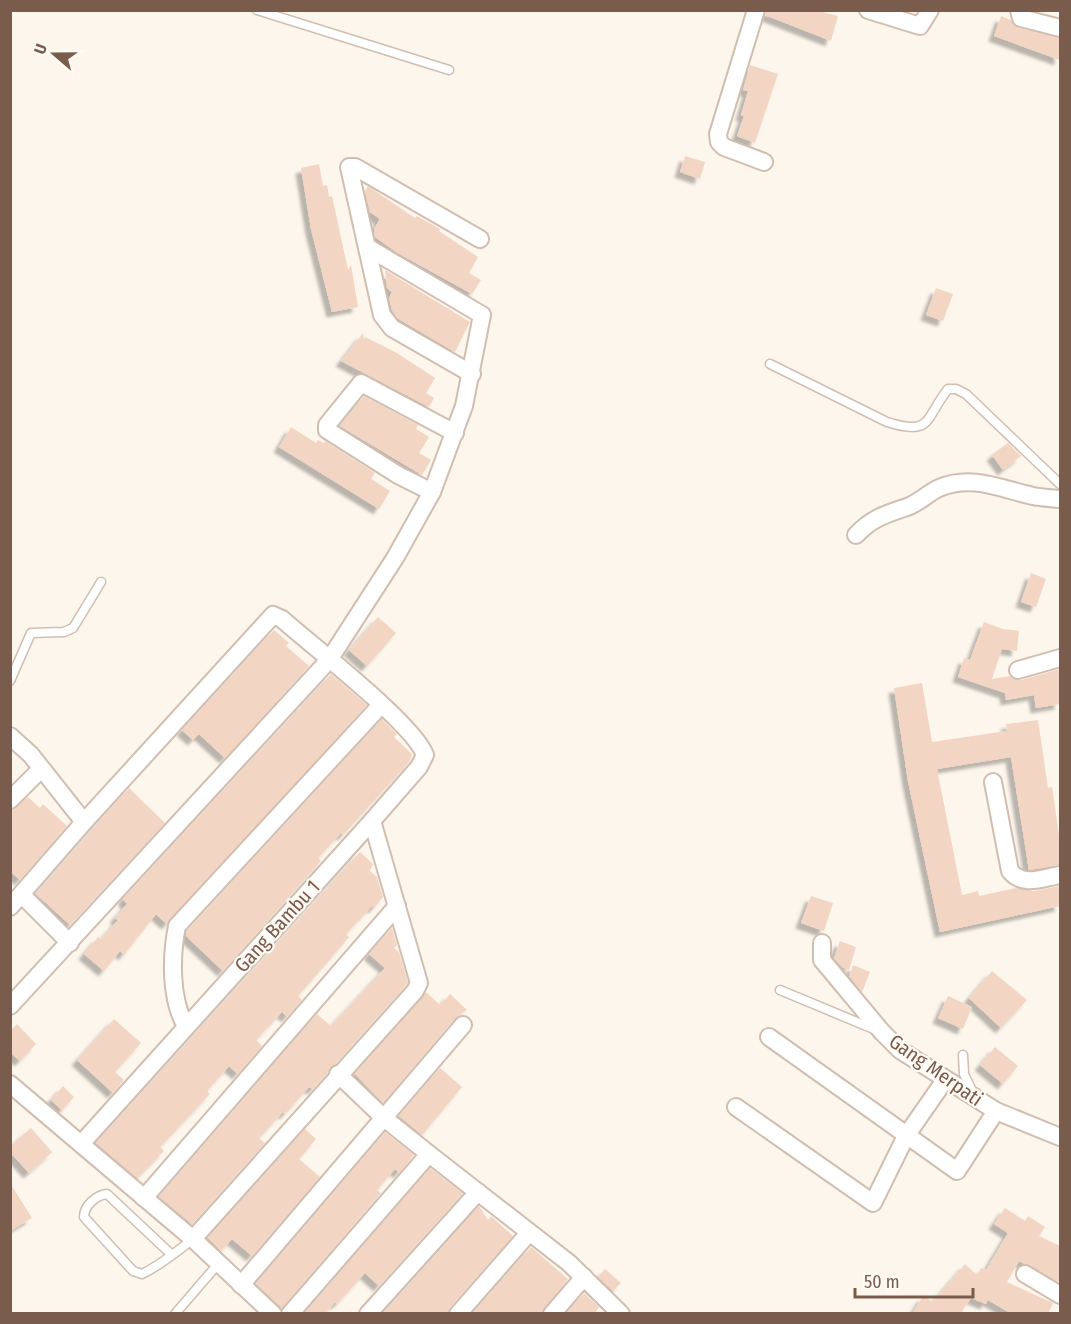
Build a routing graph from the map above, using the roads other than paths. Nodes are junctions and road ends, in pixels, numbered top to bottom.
1 (257, 10) edge
2 (756, 10) edge
3 (868, 10) edge
4 (930, 10) edge
5 (1018, 10) edge
6 (1060, 28) edge
7 (449, 70) dead end
8 (764, 162) dead end
9 (480, 240) dead end
10 (367, 247) junction
11 (770, 364) dead end
12 (472, 374) junction
13 (455, 433) junction
14 (1060, 484) edge
15 (432, 492) junction
16 (1060, 499) edge
17 (856, 535) dead end
18 (101, 582) dead end
19 (1060, 658) edge
20 (329, 660) junction
21 (1018, 669) dead end
22 (10, 681) edge
23 (381, 705) junction
24 (10, 736) edge
25 (41, 769) junction
26 (993, 782) dead end
27 (10, 800) edge
28 (372, 820) junction
29 (84, 822) junction
30 (1060, 875) edge
31 (16, 901) edge
32 (397, 906) junction
33 (822, 942) dead end
34 (70, 943) junction
35 (780, 990) dead end
36 (10, 1006) edge
37 (462, 1025) dead end
38 (186, 1026) junction
39 (882, 1032) junction
40 (769, 1037) dead end
41 (963, 1055) dead end
42 (338, 1074) junction
43 (945, 1080) junction
44 (10, 1084) edge
45 (975, 1099) junction
46 (736, 1107) dead end
47 (996, 1111) junction
48 (384, 1118) junction
49 (906, 1136) junction
50 (1060, 1137) edge
51 (81, 1144) junction
52 (429, 1154) junction
53 (478, 1192) junction
54 (144, 1198) junction
55 (528, 1234) junction
56 (193, 1239) junction
57 (172, 1255) junction
58 (218, 1264) junction
59 (1025, 1274) dead end
60 (584, 1277) junction
61 (241, 1285) junction
62 (1060, 1295) edge
63 (267, 1312) edge
64 (175, 1314) edge
65 (290, 1314) edge
66 (368, 1314) edge
67 (458, 1314) edge
68 (552, 1314) edge
69 (621, 1314) edge

1 - 7 lane
2 - 8 street
3 - 4 street
5 - 6 street
9 - 10 street
10 - 12 street
10 - 12 street
11 - 14 lane
12 - 13 street
13 - 15 street
13 - 15 street
15 - 20 street
16 - 17 street
18 - 22 lane
19 - 21 street
20 - 23 street
20 - 29 street
20 - 34 street
23 - 28 street, Gang Bambu 1
23 - 38 street
24 - 25 street
25 - 27 street
25 - 29 street
26 - 30 street
28 - 32 street
28 - 38 street, Gang Bambu 1
29 - 31 street
31 - 34 street
32 - 42 street
32 - 54 street
33 - 39 street, Gang Merpati
34 - 36 street
35 - 39 lane
37 - 48 street
38 - 51 street, Gang Bambu 1
39 - 43 street, Gang Merpati
40 - 49 street
41 - 45 lane
42 - 48 street
42 - 56 street
43 - 45 street, Gang Merpati
43 - 49 street
44 - 51 street
45 - 47 street, Gang Merpati
46 - 49 street
47 - 49 street
47 - 50 street, Gang Merpati
48 - 52 street
48 - 61 street
51 - 54 street
52 - 53 street
52 - 65 street
53 - 55 street
53 - 66 street
54 - 56 street
55 - 60 street
55 - 67 street
56 - 57 lane
56 - 58 street
57 - 57 lane
58 - 61 street
58 - 64 lane
59 - 62 street
60 - 68 street
60 - 69 street
61 - 63 street

